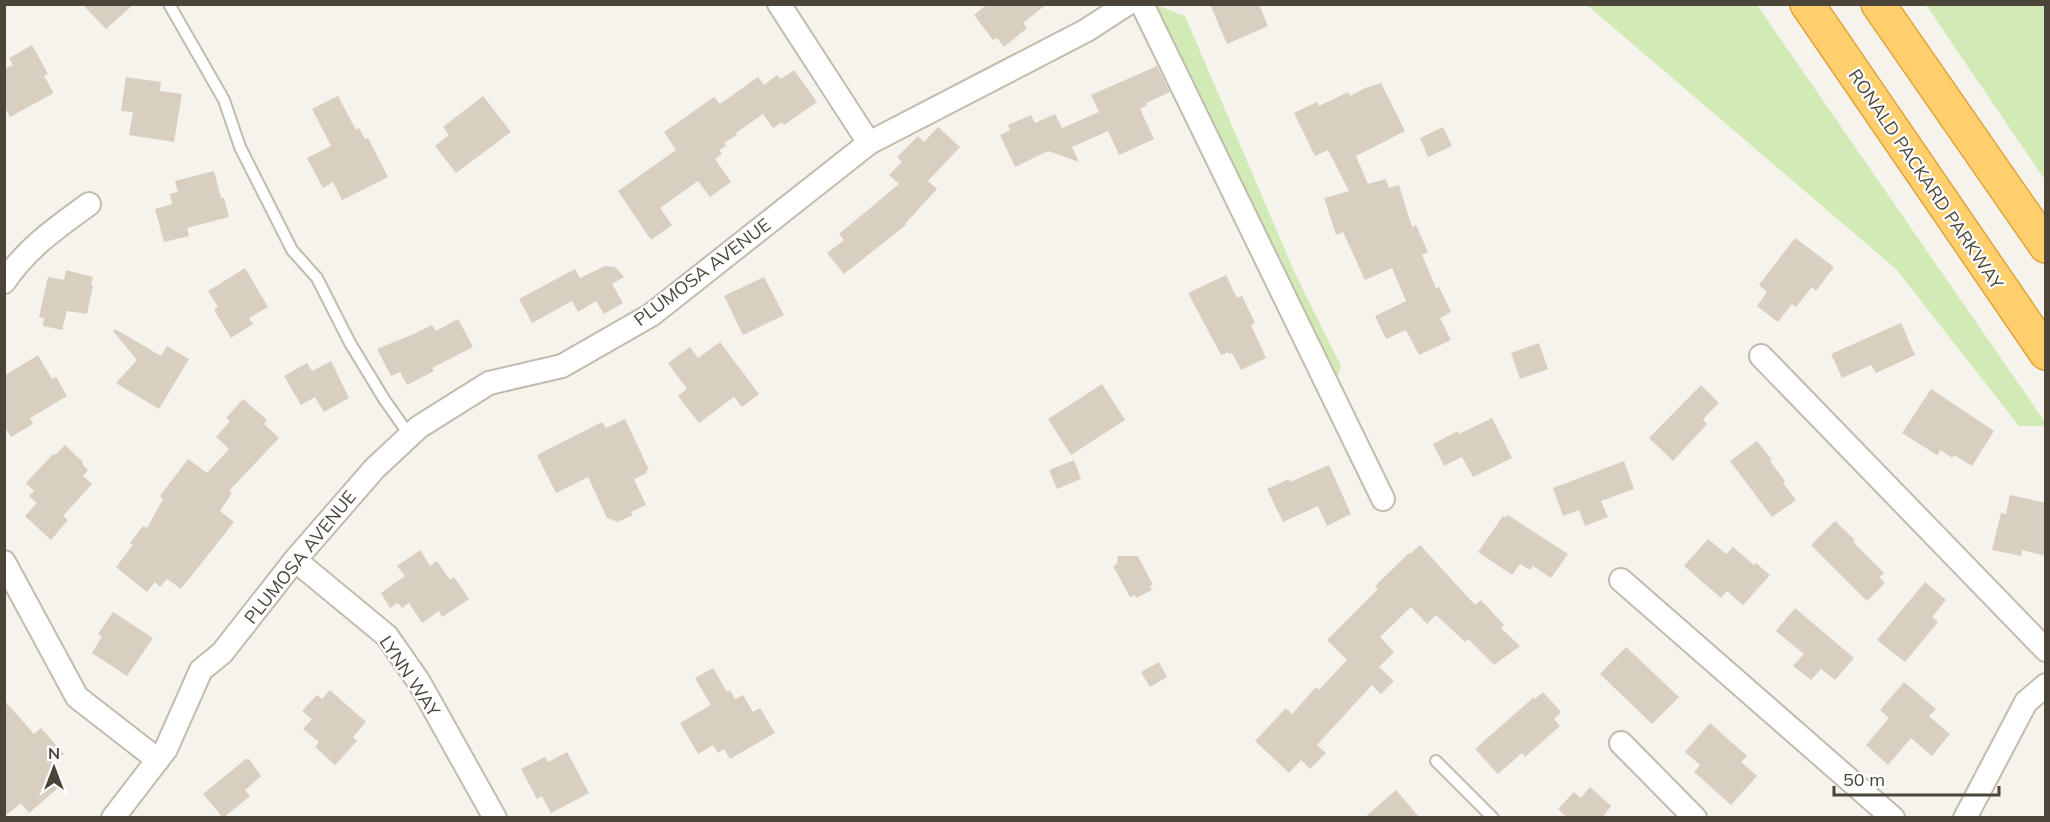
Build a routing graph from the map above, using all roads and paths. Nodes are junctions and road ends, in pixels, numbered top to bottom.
1 (169, 4) edge
2 (779, 4) edge
3 (1127, 4) edge
4 (1142, 4) edge
5 (1807, 4) edge
6 (1878, 4) edge
7 (869, 143) junction
8 (89, 204) dead end
9 (2046, 246) edge
10 (4, 282) edge
11 (2046, 353) edge
12 (1761, 356) dead end
13 (410, 436) junction
14 (1383, 499) dead end
15 (295, 560) junction
16 (4, 562) edge
17 (1621, 580) dead end
18 (2046, 650) edge
19 (2046, 685) edge
20 (1621, 744) dead end
21 (158, 760) junction
22 (1436, 761) dead end
23 (112, 818) edge
24 (495, 818) edge
25 (1492, 818) edge
26 (1695, 818) edge
27 (1893, 818) edge
28 (1965, 818) edge

1 - 13 lane
2 - 7 street
3 - 7 street, PLUMOSA AVENUE
4 - 14 street
5 - 11 highway, RONALD PACKARD PARKWAY
6 - 9 highway
7 - 13 street, PLUMOSA AVENUE
8 - 10 street
12 - 18 street
13 - 15 street, PLUMOSA AVENUE
15 - 21 street, PLUMOSA AVENUE
15 - 24 street, LYNN WAY
16 - 21 street
17 - 27 street
19 - 28 street
20 - 26 street
21 - 23 street, PLUMOSA AVENUE
22 - 25 lane

